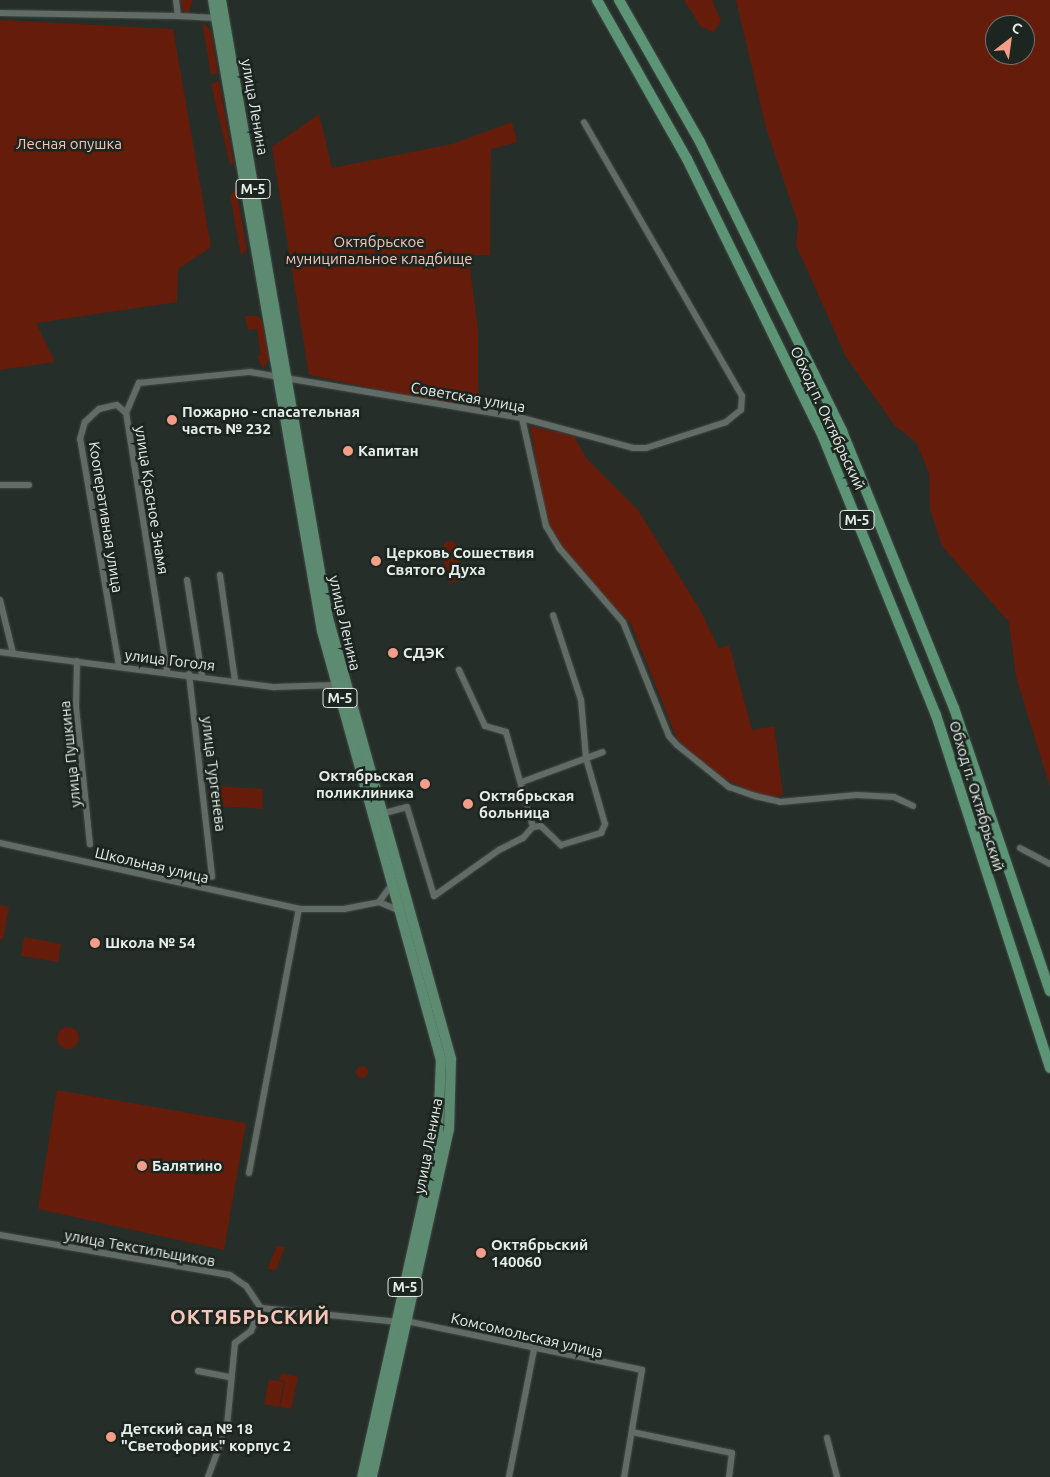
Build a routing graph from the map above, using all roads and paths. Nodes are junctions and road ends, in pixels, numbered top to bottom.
1 (176, 0) edge
2 (213, 0) edge
3 (221, 0) edge
4 (596, 0) edge
5 (619, 0) edge
6 (0, 13) edge
7 (178, 16) junction
8 (216, 18) junction
9 (584, 122) dead end
10 (281, 377) junction
11 (126, 412) junction
12 (522, 418) junction
13 (0, 485) edge
14 (29, 485) dead end
15 (220, 575) dead end
16 (187, 580) dead end
17 (0, 600) edge
18 (553, 615) dead end
19 (0, 652) edge
20 (13, 653) junction
21 (77, 661) junction
22 (119, 666) junction
23 (459, 670) dead end
24 (167, 671) junction
25 (189, 674) junction
26 (202, 676) junction
27 (235, 681) junction
28 (336, 685) junction
29 (602, 752) dead end
30 (586, 758) junction
31 (522, 782) junction
32 (912, 806) dead end
33 (381, 814) junction
34 (533, 827) junction
35 (0, 843) edge
36 (90, 844) dead end
37 (1020, 848) dead end
38 (1050, 864) edge
39 (212, 877) dead end
40 (392, 884) junction
41 (379, 902) junction
42 (299, 909) junction
43 (401, 912) junction
44 (1050, 991) edge
45 (1050, 1068) edge
46 (249, 1173) dead end
47 (0, 1235) edge
48 (261, 1308) junction
49 (402, 1321) junction
50 (534, 1350) junction
51 (198, 1371) dead end
52 (230, 1377) junction
53 (632, 1432) junction
54 (827, 1438) dead end
55 (208, 1477) edge
56 (362, 1477) edge
57 (372, 1477) edge
58 (509, 1477) edge
59 (624, 1477) edge
60 (729, 1477) edge
61 (837, 1477) edge

1 - 7 street
2 - 8 main road, улица Ленина / М-5
3 - 10 main road, улица Ленина / М-5
4 - 45 highway, Обход п. Октябрьский / М-5
5 - 44 highway, Обход п. Октябрьский / М-5
6 - 7 street
7 - 8 street
8 - 10 main road, улица Ленина / М-5
9 - 12 street, Советская улица
10 - 11 street, улица Красное Знамя
10 - 12 street, Советская улица
10 - 28 main road, улица Ленина / М-5
10 - 33 main road, улица Ленина / М-5
11 - 22 street, Кооперативная улица
11 - 24 street, улица Красное Знамя
12 - 32 street
13 - 14 street
15 - 27 street
16 - 26 street, улица Красное Знамя
17 - 20 street
18 - 30 street
19 - 20 street, улица Гоголя
20 - 21 street, улица Гоголя
21 - 22 street, улица Гоголя
21 - 36 street, улица Пушкина
22 - 24 street, улица Гоголя
23 - 31 street
24 - 25 street, улица Гоголя
25 - 26 street, улица Гоголя
25 - 39 street, улица Тургенева
26 - 27 street, улица Гоголя
27 - 28 street, улица Гоголя
28 - 40 main road, улица Ленина / М-5
29 - 30 street
30 - 31 street
30 - 34 street
31 - 34 street
33 - 34 street
33 - 49 main road, улица Ленина / М-5
35 - 42 street, Школьная улица
37 - 38 street
40 - 41 street
40 - 43 main road, улица Ленина / М-5
41 - 42 street, Школьная улица
41 - 43 street
42 - 46 street
43 - 49 main road, улица Ленина / М-5
47 - 48 street, улица Текстильщиков
48 - 49 street, Комсомольская улица
48 - 52 street
49 - 50 street, Комсомольская улица
49 - 56 main road, улица Ленина / М-5
49 - 57 main road, улица Ленина / М-5
50 - 53 street, Комсомольская улица
50 - 58 street
51 - 52 street
52 - 55 street
53 - 59 street
53 - 60 street
54 - 61 street

